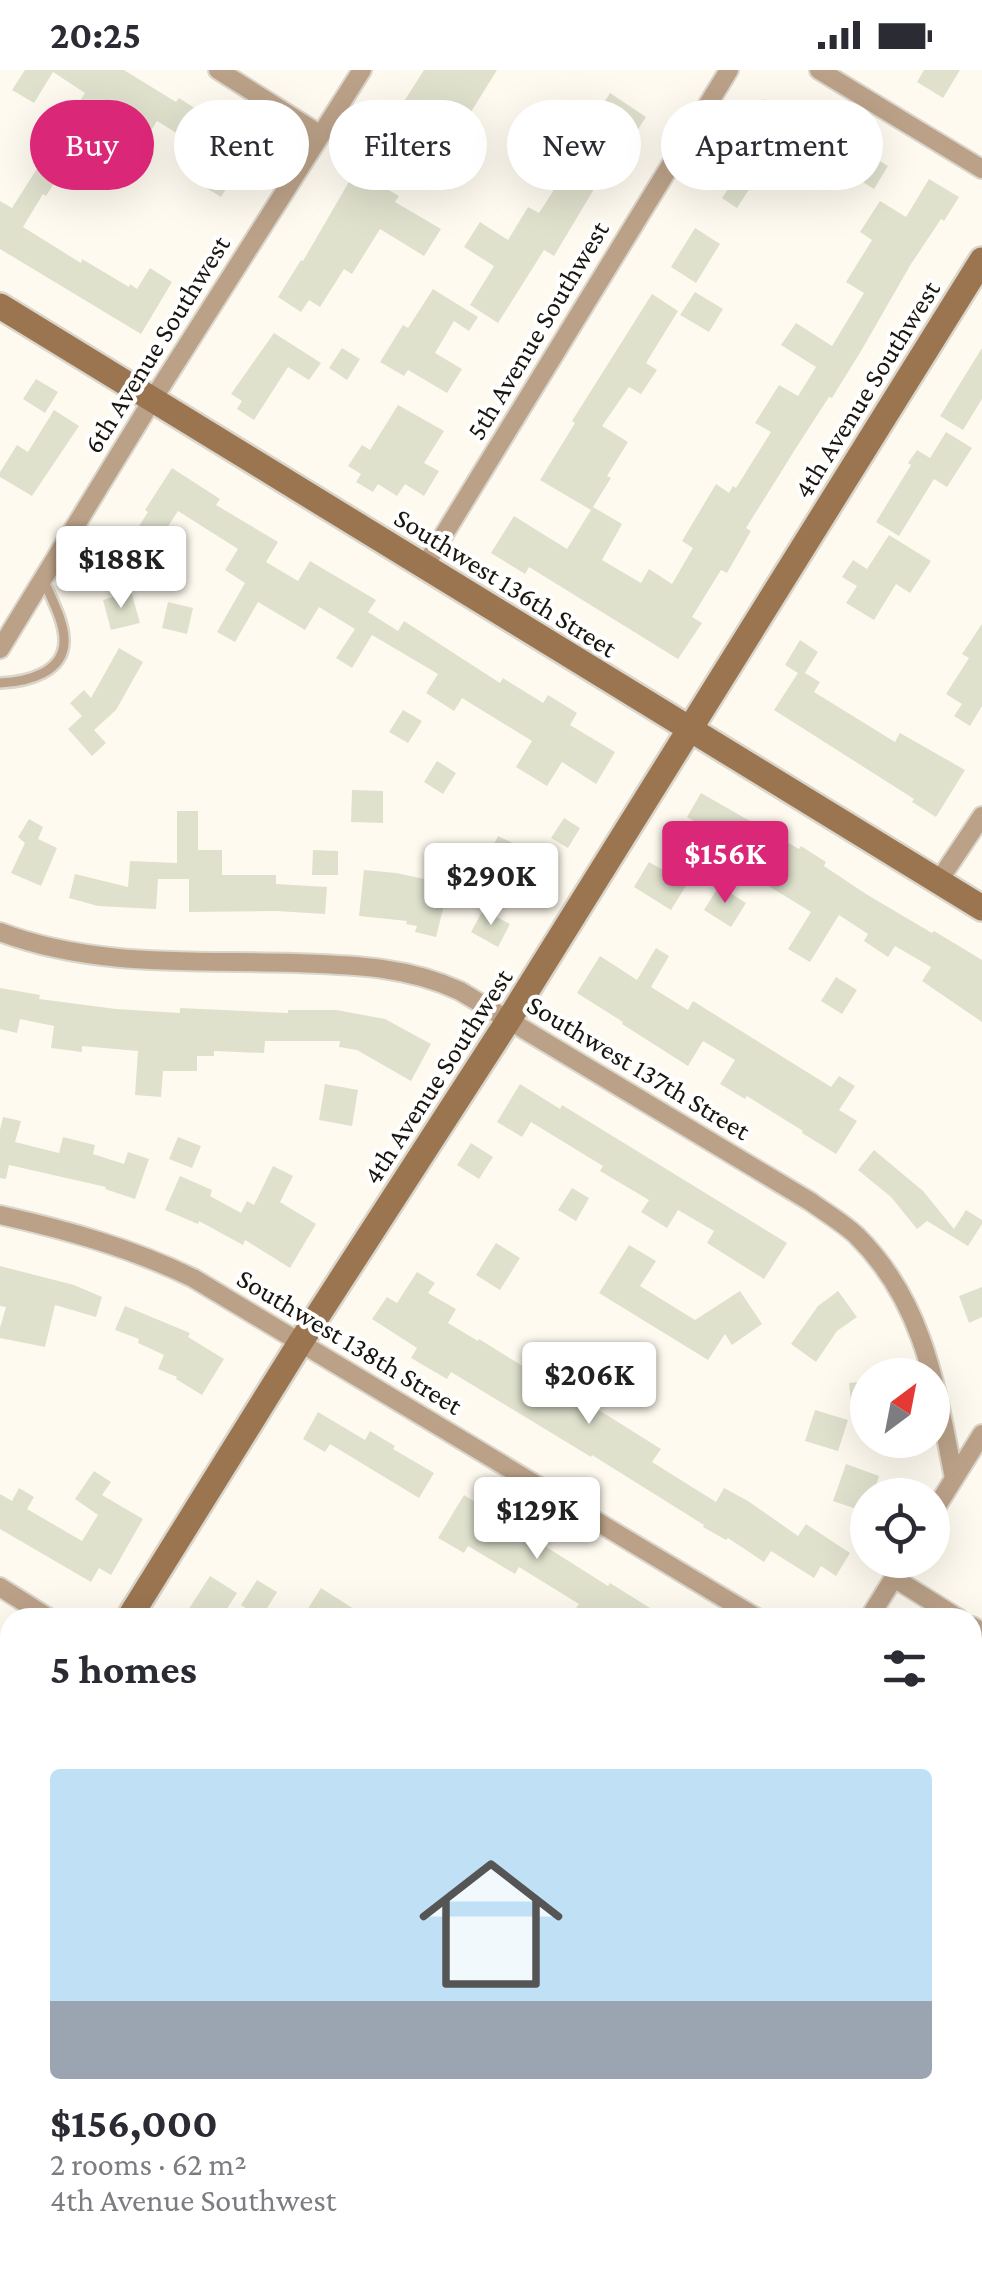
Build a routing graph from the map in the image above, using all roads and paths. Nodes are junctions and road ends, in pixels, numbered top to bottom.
1 (218, 70) edge
2 (362, 70) edge
3 (729, 70) edge
4 (819, 70) edge
5 (321, 135) junction
6 (982, 169) edge
7 (982, 260) edge
8 (0, 306) edge
9 (152, 400) junction
10 (424, 567) junction
11 (44, 578) junction
12 (3, 636) edge
13 (0, 684) edge
14 (689, 729) junction
15 (982, 816) edge
16 (938, 882) junction
17 (982, 908) edge
18 (0, 932) edge
19 (508, 1021) junction
20 (0, 1215) edge
21 (300, 1342) junction
22 (982, 1434) edge
23 (954, 1478) junction
24 (950, 1485) edge
25 (894, 1578) joint
26 (0, 1587) edge
27 (34, 1608) edge
28 (135, 1608) edge
29 (739, 1608) edge
30 (875, 1608) edge
31 (942, 1608) edge

1 - 5 street
2 - 5 street, 6th Avenue Southwest
3 - 10 street, 5th Avenue Southwest
4 - 6 street
5 - 9 street, 6th Avenue Southwest
7 - 14 street, 4th Avenue Southwest
8 - 9 street, Southwest 136th Street
9 - 10 street, Southwest 136th Street
9 - 11 street, 6th Avenue Southwest
10 - 14 street, Southwest 136th Street
11 - 12 street, 6th Avenue Southwest
11 - 13 lane
14 - 16 street, Southwest 136th Street
14 - 19 street, 4th Avenue Southwest
15 - 16 street
16 - 17 street, Southwest 136th Street
18 - 19 street, Southwest 137th Street
19 - 21 street, 4th Avenue Southwest
19 - 23 street, Southwest 137th Street
20 - 21 street, Southwest 138th Street
21 - 28 street, 4th Avenue Southwest
21 - 29 street, Southwest 138th Street
22 - 23 street
23 - 24 street
25 - 30 street
25 - 31 street
26 - 27 street

